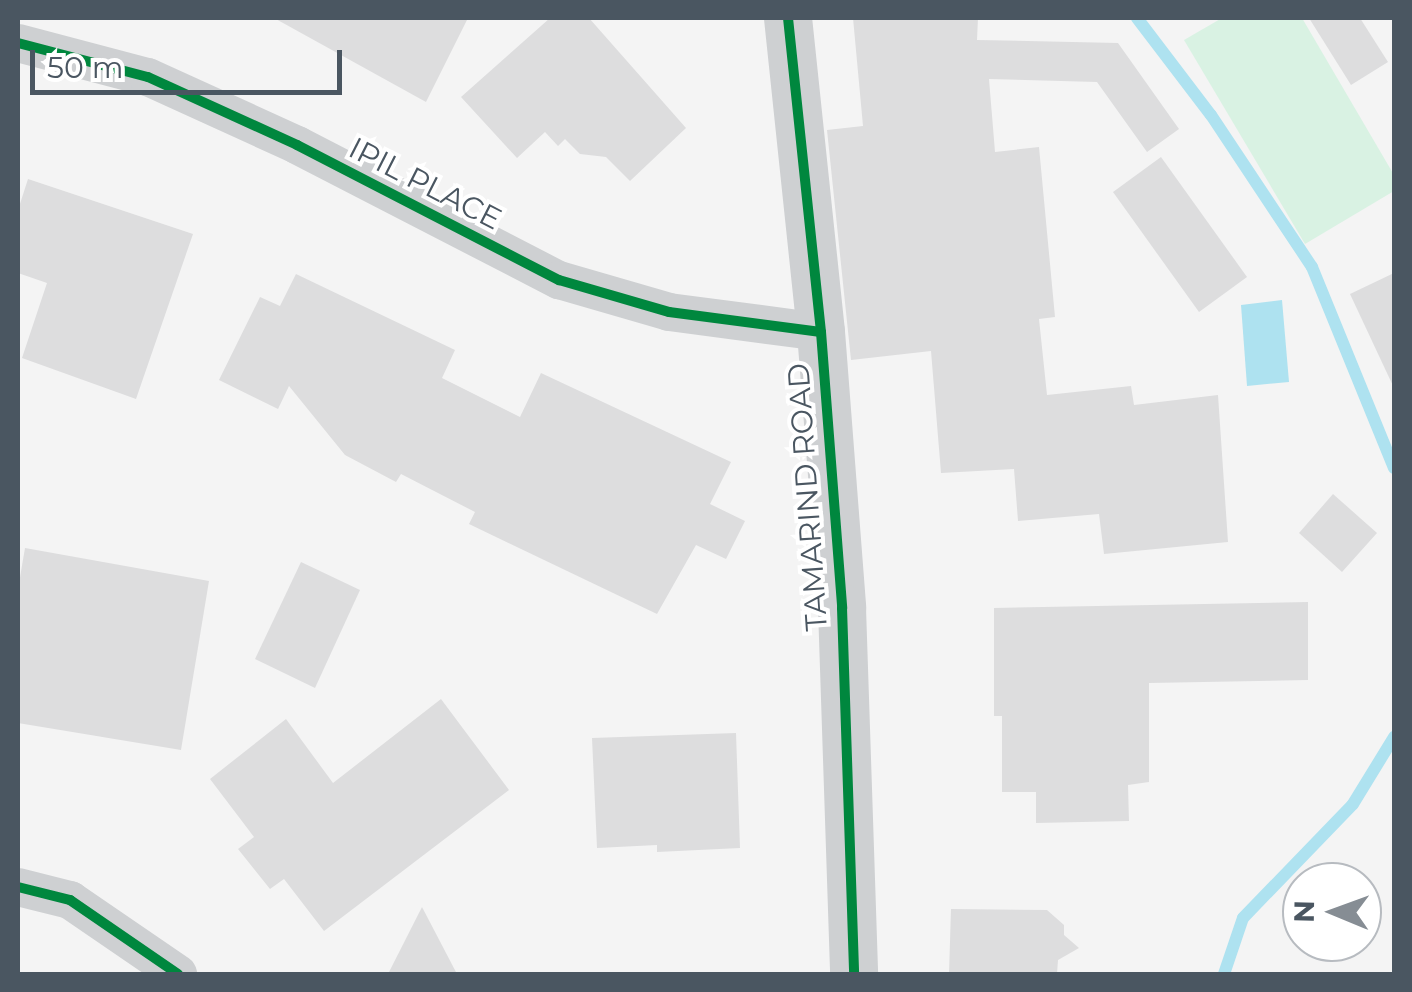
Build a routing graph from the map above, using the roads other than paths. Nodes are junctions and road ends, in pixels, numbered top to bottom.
1 (788, 18) edge
2 (18, 43) edge
3 (821, 332) junction
4 (18, 887) edge
5 (178, 974) edge
6 (854, 974) edge

1 - 3 street, TAMARIND ROAD
2 - 3 street, IPIL PLACE
3 - 6 street, TAMARIND ROAD
4 - 5 street

